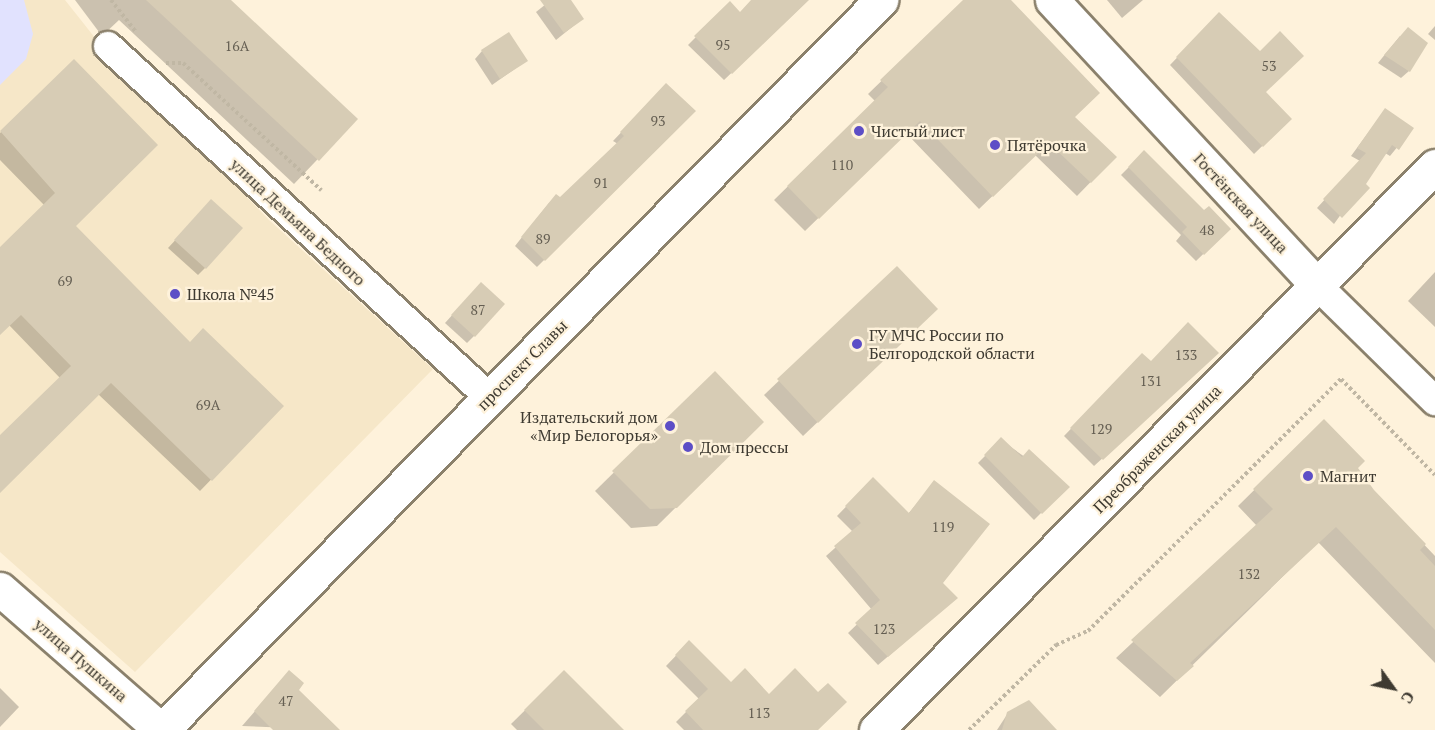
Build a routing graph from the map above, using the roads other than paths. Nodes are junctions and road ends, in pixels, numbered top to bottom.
1 (880, 0) edge
2 (1052, 0) edge
3 (108, 46) dead end
4 (1435, 166) edge
5 (1319, 287) junction
6 (490, 398) junction
7 (1435, 401) edge
8 (0, 589) edge
9 (162, 730) edge
10 (876, 730) edge

1 - 6 main road, проспект Славы
2 - 5 main road, Гостёнская улица
3 - 6 street, улица Демьяна Бедного
4 - 5 main road, Преображенская улица
5 - 7 street, Гостёнская улица
5 - 10 main road, Преображенская улица
6 - 9 main road, проспект Славы
8 - 9 main road, улица Пушкина

